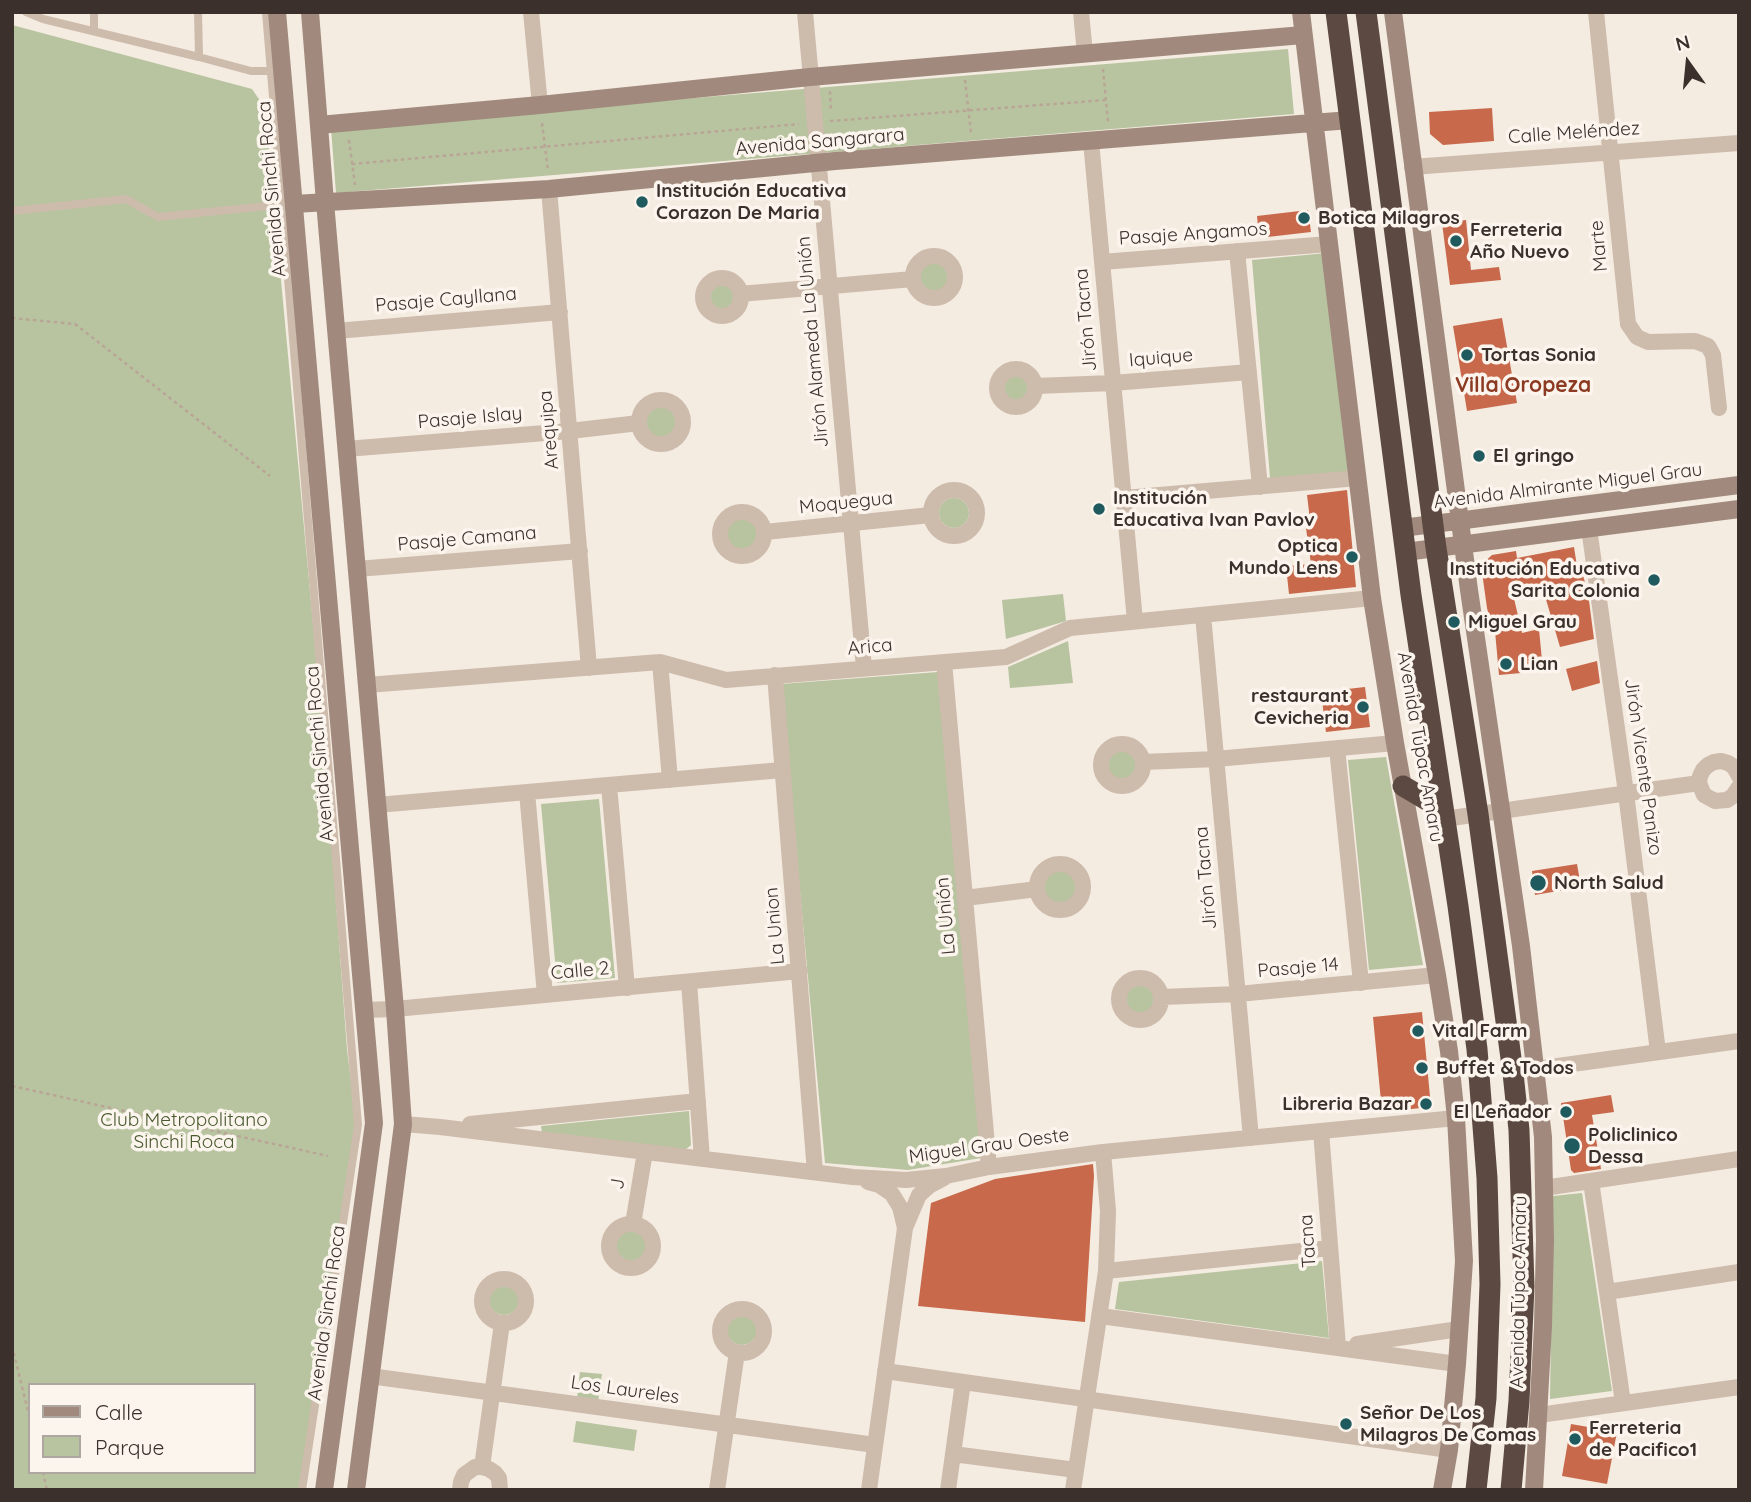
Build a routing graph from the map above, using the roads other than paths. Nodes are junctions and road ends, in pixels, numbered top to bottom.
1 (26, 12) edge
2 (94, 12) edge
3 (198, 12) edge
4 (267, 12) edge
5 (277, 12) edge
6 (310, 12) edge
7 (531, 12) edge
8 (804, 12) edge
9 (1081, 12) edge
10 (1301, 12) edge
11 (1336, 12) edge
12 (1366, 12) edge
13 (1393, 12) edge
14 (1596, 12) edge
15 (94, 31) junction
16 (1303, 35) junction
17 (1093, 53) junction
18 (199, 57) junction
19 (314, 67) junction
20 (277, 71) junction
21 (810, 77) junction
22 (540, 105) junction
23 (1350, 120) junction
24 (1313, 123) junction
25 (319, 125) junction
26 (1091, 141) junction
27 (1739, 143) edge
28 (1611, 151) junction
29 (818, 163) junction
30 (1412, 167) junction
31 (550, 189) junction
32 (325, 202) junction
33 (288, 204) junction
34 (12, 211) edge
35 (1329, 244) junction
36 (1237, 251) junction
37 (1102, 262) junction
38 (913, 279) dead end
39 (828, 286) junction
40 (740, 294) dead end
41 (560, 312) junction
42 (336, 331) junction
43 (1249, 372) junction
44 (1112, 383) junction
45 (1035, 386) dead end
46 (1719, 408) dead end
47 (639, 423) dead end
48 (570, 431) junction
49 (346, 449) junction
50 (1358, 478) junction
51 (1739, 485) edge
52 (1260, 487) junction
53 (1124, 498) junction
54 (1739, 509) edge
55 (931, 515) dead end
56 (315, 519) junction
57 (1460, 520) junction
58 (1434, 523) junction
59 (850, 524) junction
60 (1402, 528) junction
61 (1589, 528) junction
62 (765, 532) dead end
63 (1463, 544) junction
64 (1436, 548) junction
65 (580, 551) junction
66 (1405, 552) junction
67 (357, 569) junction
68 (1372, 598) junction
69 (1203, 615) junction
70 (1135, 621) junction
71 (660, 662) junction
72 (944, 662) junction
73 (589, 668) junction
74 (863, 668) junction
75 (775, 676) junction
76 (367, 685) junction
77 (1395, 743) junction
78 (1337, 748) junction
79 (1216, 759) junction
80 (1143, 762) dead end
81 (782, 770) junction
82 (1739, 776) edge
83 (670, 780) junction
84 (1699, 783) junction
85 (609, 785) junction
86 (1403, 786) junction
87 (1739, 787) edge
88 (527, 792) junction
89 (1626, 793) junction
90 (377, 805) junction
91 (1502, 811) junction
92 (1443, 814) junction
93 (1478, 814) junction
94 (1037, 889) dead end
95 (965, 898) junction
96 (800, 971) junction
97 (1437, 975) junction
98 (689, 982) junction
99 (1361, 983) junction
100 (627, 988) junction
101 (1238, 994) junction
102 (545, 995) junction
103 (1162, 998) dead end
104 (364, 1010) junction
105 (395, 1010) junction
106 (1739, 1041) edge
107 (1658, 1052) junction
108 (1536, 1069) junction
109 (698, 1101) junction
110 (1456, 1118) junction
111 (402, 1124) junction
112 (440, 1127) junction
113 (1321, 1131) junction
114 (1251, 1138) junction
115 (645, 1152) junction
116 (1103, 1152) junction
117 (702, 1159) junction
118 (1739, 1159) edge
119 (989, 1167) junction
120 (815, 1172) junction
121 (946, 1176) junction
122 (853, 1177) junction
123 (1591, 1181) junction
124 (1544, 1188) junction
125 (633, 1224) dead end
126 (905, 1228) junction
127 (1330, 1248) junction
128 (1106, 1271) junction
129 (1739, 1272) edge
130 (1607, 1292) junction
131 (1100, 1316) junction
132 (502, 1323) dead end
133 (1459, 1329) junction
134 (1338, 1347) junction
135 (737, 1352) dead end
136 (1457, 1364) junction
137 (885, 1371) junction
138 (370, 1376) junction
139 (962, 1382) junction
140 (1739, 1387) edge
141 (494, 1393) junction
142 (1087, 1399) junction
143 (1623, 1403) junction
144 (1539, 1415) junction
145 (727, 1425) junction
146 (875, 1445) junction
147 (1449, 1450) junction
148 (953, 1454) junction
149 (482, 1467) junction
150 (1076, 1470) junction
151 (302, 1490) edge
152 (324, 1490) edge
153 (356, 1490) edge
154 (460, 1490) edge
155 (500, 1490) edge
156 (717, 1490) edge
157 (869, 1490) edge
158 (948, 1490) edge
159 (1073, 1490) edge
160 (1442, 1490) edge
161 (1476, 1490) edge
162 (1511, 1490) edge
163 (1534, 1490) edge

1 - 15 lane
2 - 15 lane
3 - 18 lane
4 - 20 lane
5 - 20 street, Avenida Sinchi Roca
6 - 19 street
7 - 22 street
8 - 21 street, Jirón Alameda La Unión
9 - 17 street
10 - 16 street, Avenida Túpac Amaru
11 - 23 highway, Avenida Túpac Amaru
12 - 58 highway, Avenida Túpac Amaru
13 - 30 street, Avenida Túpac Amaru
14 - 28 street, Marte
15 - 18 lane
16 - 17 street
16 - 24 street, Avenida Túpac Amaru
17 - 21 street
18 - 20 lane
19 - 20 street
19 - 25 street
20 - 33 street, Avenida Sinchi Roca
21 - 22 street
21 - 29 street, Jirón Alameda La Unión
22 - 25 street
23 - 24 street, Avenida Sangarara
23 - 60 highway, Avenida Túpac Amaru
24 - 26 street, Avenida Sangarara
24 - 35 street, Avenida Túpac Amaru
25 - 32 street
26 - 29 street, Avenida Sangarara
26 - 37 street, Jirón Tacna
27 - 28 street, Calle Meléndez
28 - 30 street, Calle Meléndez
28 - 46 street, Marte
29 - 31 street, Avenida Sangarara
29 - 39 street, Jirón Alameda La Unión
30 - 57 street, Avenida Túpac Amaru
31 - 32 street, Avenida Sangarara
31 - 41 street, Arequipa
32 - 33 street, Avenida Sangarara
32 - 42 street
33 - 34 lane
33 - 56 street, Avenida Sinchi Roca
35 - 36 street, Pasaje Angamos
35 - 50 street, Avenida Túpac Amaru
36 - 37 street, Pasaje Angamos
36 - 43 street
37 - 44 street, Jirón Tacna
38 - 39 street
39 - 40 street
39 - 59 street, Jirón Alameda La Unión
41 - 42 street, Pasaje Cayllana
41 - 48 street, Arequipa
42 - 49 street
43 - 44 street, Iquique
43 - 52 street
44 - 45 street, Iquique
44 - 53 street, Jirón Tacna
47 - 48 street, Pasaje Islay
48 - 49 street, Pasaje Islay
48 - 65 street, Arequipa
49 - 67 street
50 - 52 street
50 - 68 street, Avenida Túpac Amaru
51 - 57 street, Avenida Almirante Miguel Grau
52 - 53 street
53 - 70 street, Jirón Tacna
54 - 61 street
55 - 59 street, Moquegua
56 - 104 street, Avenida Sinchi Roca
56 - 151 lane
57 - 58 street, Avenida Almirante Miguel Grau
57 - 63 street, Avenida Túpac Amaru
58 - 60 street, Avenida Almirante Miguel Grau
58 - 64 highway, Avenida Túpac Amaru
59 - 62 street, Moquegua
59 - 74 street, Jirón Alameda La Unión
60 - 66 highway, Avenida Túpac Amaru
61 - 63 street
61 - 89 street, Jirón Vicente Panizo
63 - 64 street
63 - 91 street, Avenida Túpac Amaru
64 - 66 street
64 - 93 highway, Avenida Túpac Amaru
65 - 67 street, Pasaje Camana
65 - 73 street, Arequipa
66 - 92 highway, Avenida Túpac Amaru
67 - 76 street
68 - 69 street, Arica
68 - 77 street, Avenida Túpac Amaru
69 - 70 street, Arica
69 - 79 street, Jirón Tacna
70 - 72 street, Arica
71 - 73 street, Arica
71 - 75 street, Arica
71 - 83 street
72 - 74 street, Arica
72 - 95 street, La Unión
73 - 76 street, Arica
74 - 75 street, Arica
75 - 81 street, La Union
76 - 90 street
77 - 78 street
77 - 86 street, Avenida Túpac Amaru
78 - 79 street
78 - 99 street
79 - 80 street
79 - 101 street, Jirón Tacna
81 - 83 street
81 - 96 street, La Union
82 - 84 street
83 - 85 street
84 - 87 street
84 - 89 street
85 - 88 street
85 - 100 street
86 - 92 highway
86 - 97 street, Avenida Túpac Amaru
88 - 90 street
88 - 102 street
89 - 91 street
89 - 107 street, Jirón Vicente Panizo
90 - 105 street
91 - 93 street
91 - 108 street, Avenida Túpac Amaru
92 - 93 street
92 - 161 highway, Avenida Túpac Amaru
93 - 162 highway, Avenida Túpac Amaru
94 - 95 street
95 - 119 street, La Unión
96 - 98 street, Calle 2
96 - 120 street, La Union
97 - 99 street, Pasaje 14
97 - 110 street, Avenida Túpac Amaru
98 - 100 street, Calle 2
98 - 109 street
99 - 101 street, Pasaje 14
100 - 102 street, Calle 2
101 - 103 street, Pasaje 14
101 - 114 street, Jirón Tacna
102 - 105 street, Calle 2
104 - 105 street, Calle 2
104 - 152 street, Avenida Sinchi Roca
105 - 111 street
106 - 107 street
107 - 108 street
108 - 124 street, Avenida Túpac Amaru
109 - 112 street
109 - 117 street
110 - 113 street, Miguel Grau Oeste
110 - 133 street, Avenida Túpac Amaru
111 - 112 street, Miguel Grau Oeste
111 - 138 street
112 - 115 street, Miguel Grau Oeste
113 - 114 street, Miguel Grau Oeste
113 - 127 street, Tacna
114 - 116 street, Miguel Grau Oeste
115 - 117 street, Miguel Grau Oeste
115 - 125 street, J
116 - 119 street, Miguel Grau Oeste
116 - 128 street
117 - 120 street, Miguel Grau Oeste
118 - 123 street
119 - 121 street, Miguel Grau Oeste
120 - 122 street, Miguel Grau Oeste
121 - 122 street, Miguel Grau Oeste
121 - 126 street
122 - 126 street
123 - 124 street
123 - 130 street
124 - 144 street, Avenida Túpac Amaru
126 - 137 street
127 - 128 street
127 - 134 street, Tacna
128 - 131 street
129 - 130 street
130 - 143 street
131 - 134 street
131 - 142 street
132 - 141 street
133 - 134 street
133 - 136 street, Avenida Túpac Amaru
134 - 136 street
135 - 145 street
136 - 147 street, Avenida Túpac Amaru
137 - 139 street
137 - 146 street
138 - 141 street, Los Laureles
138 - 153 street
139 - 142 street
139 - 148 street
140 - 143 street
141 - 145 street, Los Laureles
141 - 149 street
142 - 147 street
142 - 150 street
143 - 144 street
144 - 163 street, Avenida Túpac Amaru
145 - 146 street, Los Laureles
145 - 156 street
146 - 157 street
147 - 160 street, Avenida Túpac Amaru
148 - 150 street
148 - 158 street
149 - 154 street
149 - 155 street
150 - 159 street

